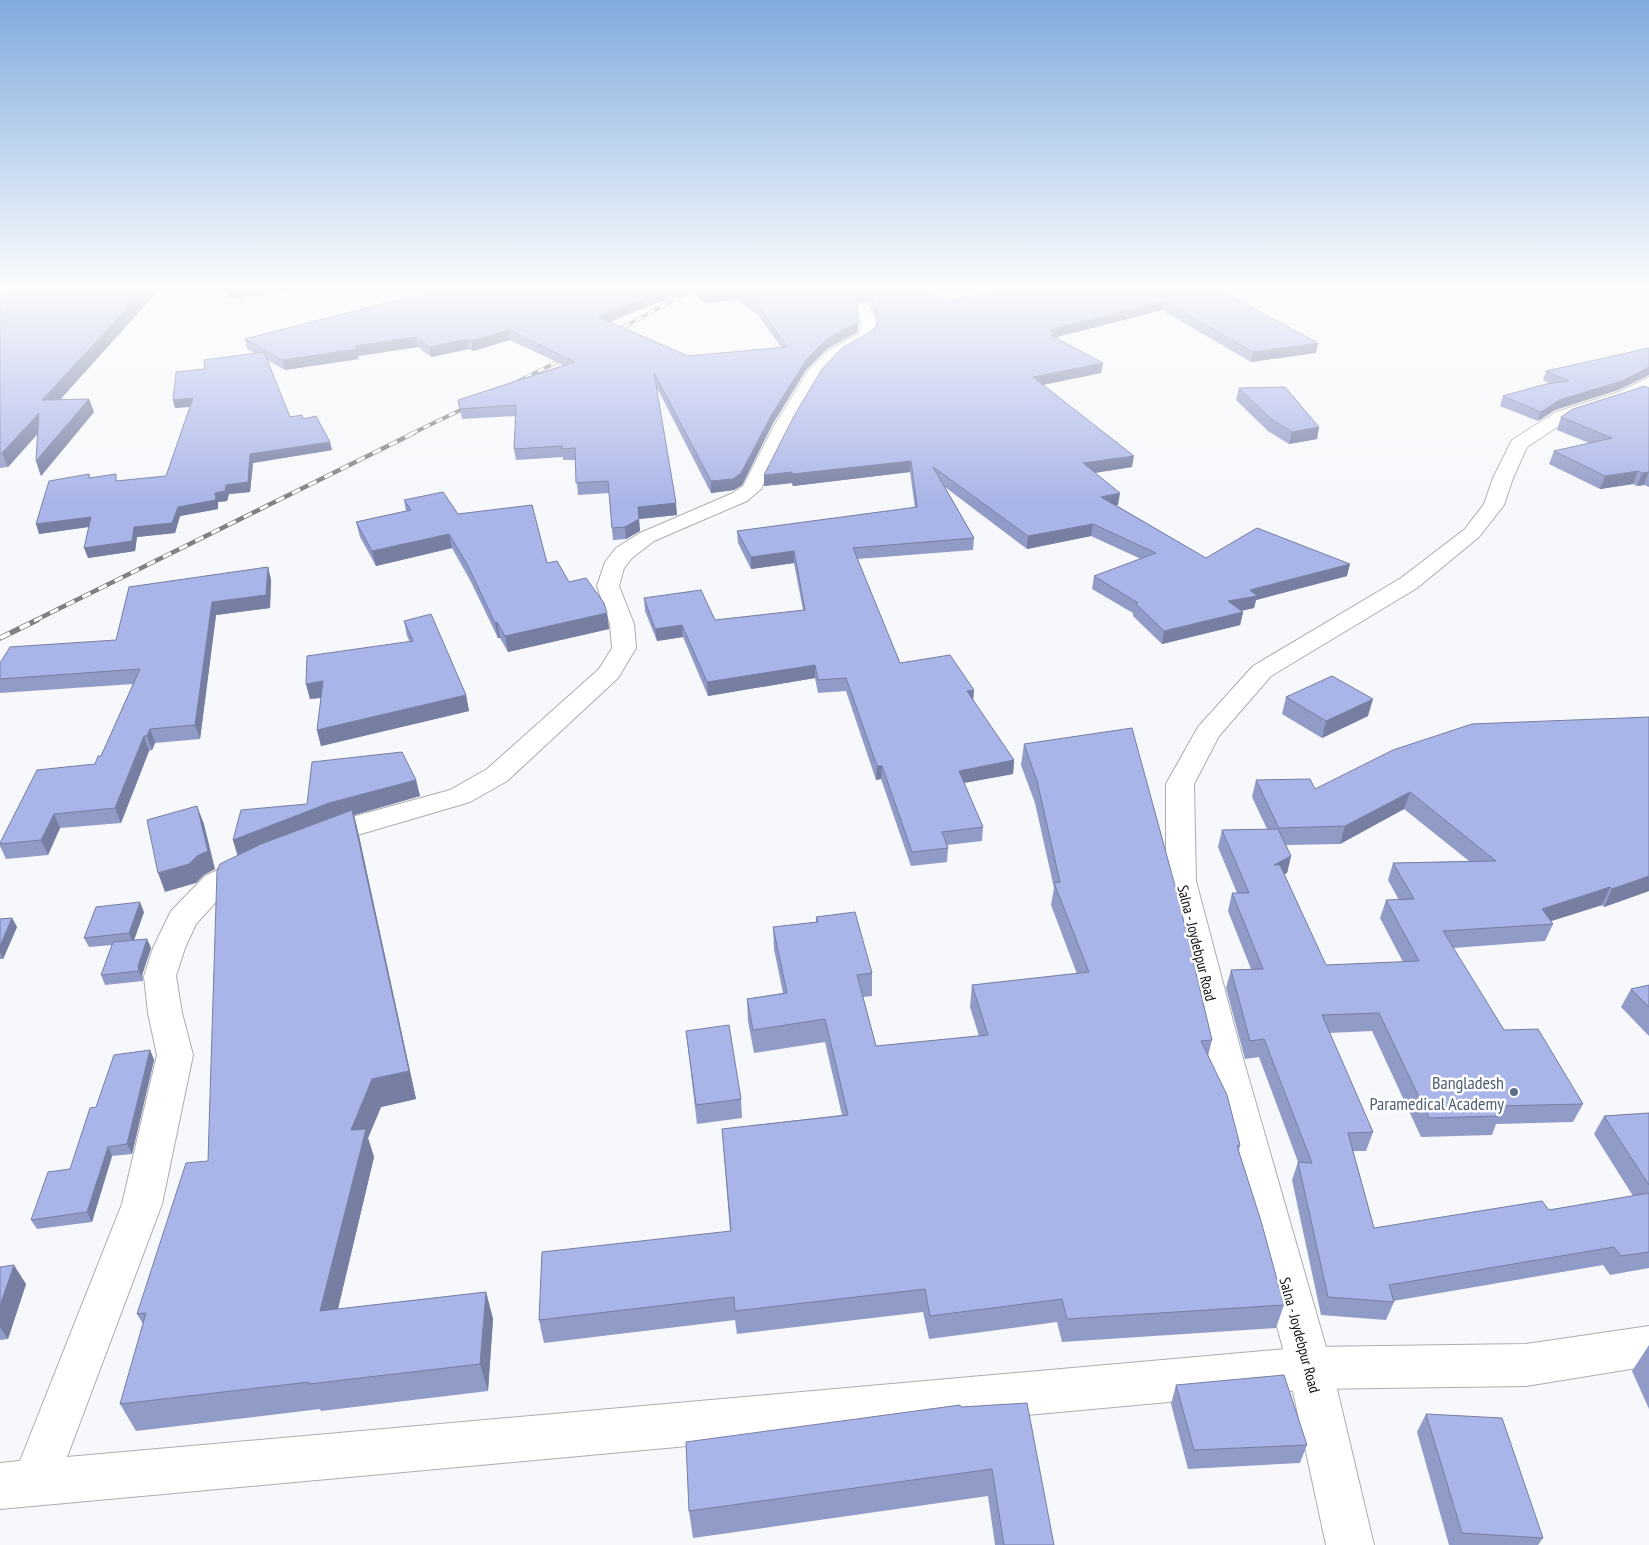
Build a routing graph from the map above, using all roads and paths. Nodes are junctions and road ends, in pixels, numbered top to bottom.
1 (829, 359) edge
2 (1649, 382) edge
3 (1649, 1346) edge
4 (1310, 1368) junction
5 (17, 1484) edge
6 (1350, 1545) edge

1 - 5 street
2 - 4 street, Salna - Joydebpur Road
3 - 4 street
4 - 5 street
4 - 6 street, Salna - Joydebpur Road

